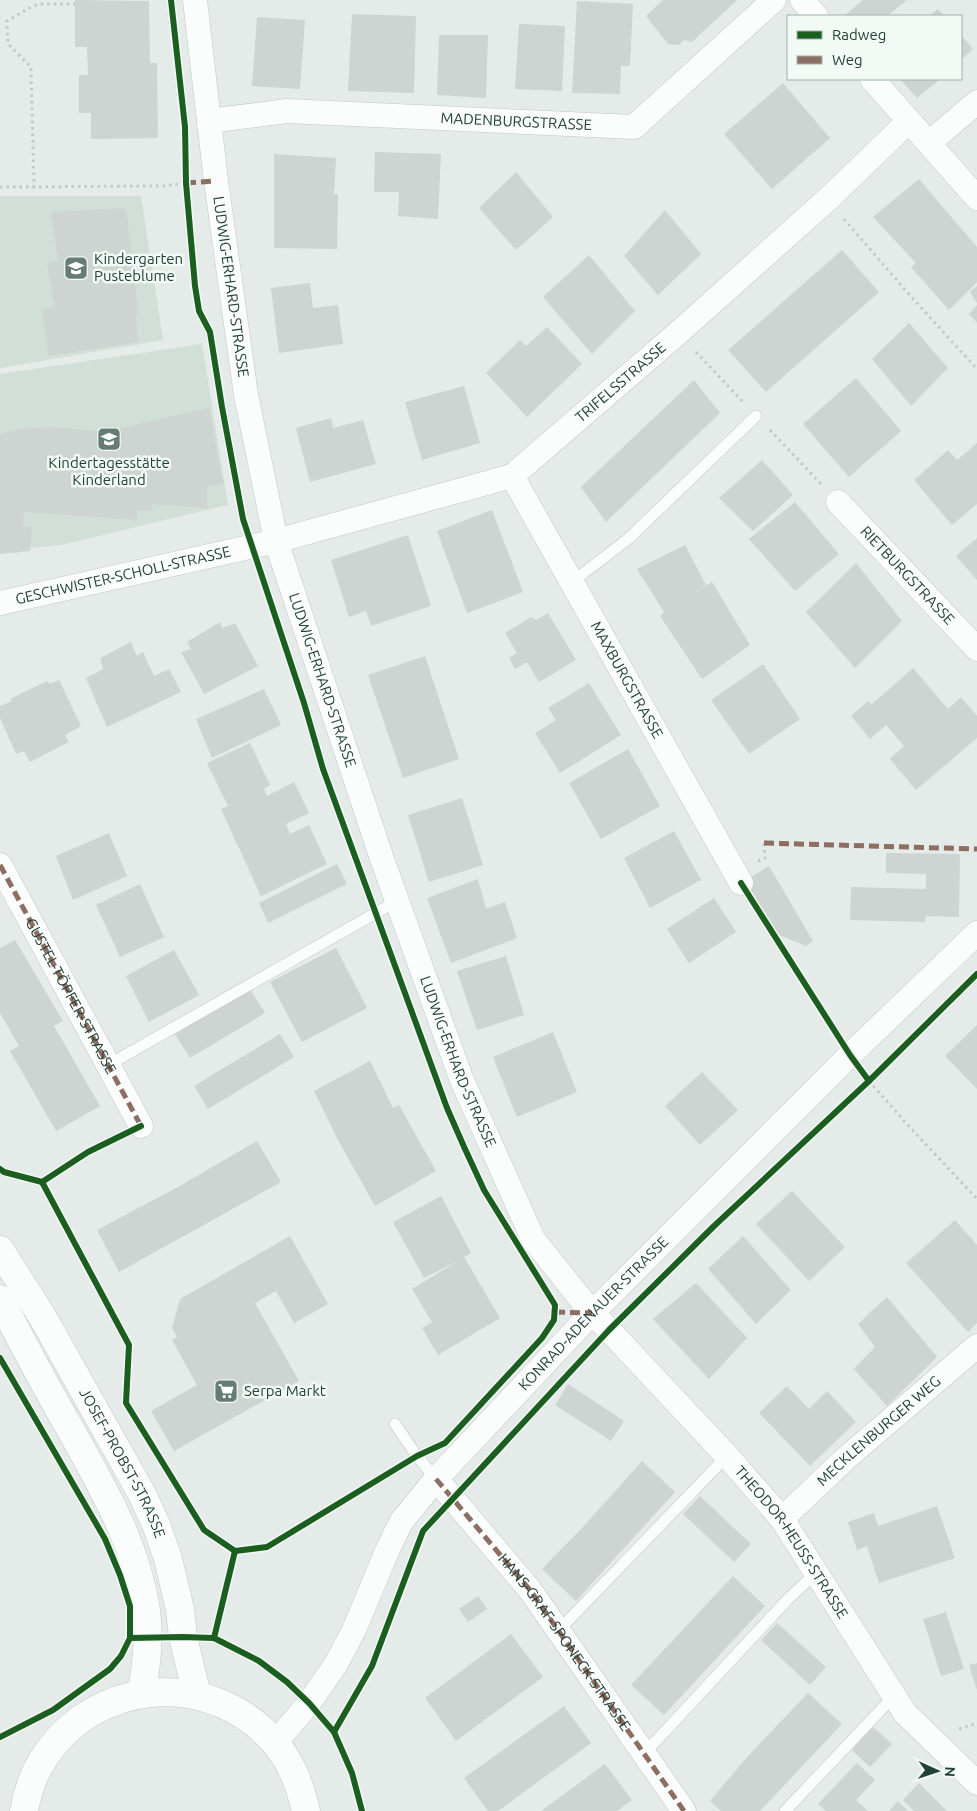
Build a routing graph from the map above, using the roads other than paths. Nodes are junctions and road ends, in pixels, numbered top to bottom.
1 (195, 0) edge
2 (774, 0) edge
3 (873, 80) edge
4 (977, 102) edge
5 (209, 121) junction
6 (909, 121) junction
7 (929, 143) junction
8 (977, 198) edge
9 (756, 416) dead end
10 (512, 476) junction
11 (838, 502) dead end
12 (276, 541) junction
13 (572, 582) junction
14 (0, 604) edge
15 (977, 649) edge
16 (0, 865) edge
17 (741, 883) dead end
18 (397, 901) junction
19 (977, 933) edge
20 (108, 1065) junction
21 (141, 1126) dead end
22 (0, 1250) edge
23 (0, 1298) edge
24 (592, 1313) junction
25 (977, 1346) edge
26 (395, 1424) dead end
27 (727, 1456) junction
28 (436, 1479) junction
29 (782, 1519) junction
30 (816, 1573) junction
31 (559, 1630) junction
32 (142, 1693) junction
33 (197, 1695) junction
34 (894, 1696) junction
35 (275, 1743) junction
36 (643, 1752) junction
37 (977, 1783) edge
38 (24, 1811) edge
39 (306, 1811) edge
40 (684, 1811) edge
41 (785, 1811) edge

1 - 5 street, LUDWIG-ERHARD-STRASSE
2 - 5 street, MADENBURGSTRASSE
3 - 6 street
4 - 7 street
5 - 12 street, LUDWIG-ERHARD-STRASSE
6 - 7 street
6 - 10 street, TRIFELSSTRASSE
7 - 8 street
9 - 13 lane
10 - 12 street, TRIFELSSTRASSE
10 - 13 street, MAXBURGSTRASSE
11 - 15 street, RIETBURGSTRASSE
12 - 14 street, GESCHWISTER-SCHOLL-STRASSE
12 - 18 street, LUDWIG-ERHARD-STRASSE
13 - 17 street, MAXBURGSTRASSE
16 - 20 street, GUSTEL-TÖPFER-STRASSE
18 - 20 lane
18 - 24 street, LUDWIG-ERHARD-STRASSE
19 - 24 street, KONRAD-ADENAUER-STRASSE
20 - 21 street, GUSTEL-TÖPFER-STRASSE
22 - 33 main road, JOSEF-PROBST-STRASSE
23 - 32 main road, JOSEF-PROBST-STRASSE
24 - 27 street, THEODOR-HEUSS-STRASSE
24 - 28 street, KONRAD-ADENAUER-STRASSE
25 - 29 street, MECKLENBURGER WEG
26 - 28 lane
27 - 29 street, THEODOR-HEUSS-STRASSE
27 - 31 lane
28 - 31 street, HANS-GRAF-SPONECK-STRASSE
28 - 35 street, KONRAD-ADENAUER-STRASSE
29 - 30 street, THEODOR-HEUSS-STRASSE
30 - 34 street, THEODOR-HEUSS-STRASSE
30 - 36 lane
31 - 36 street, HANS-GRAF-SPONECK-STRASSE
32 - 33 main road
32 - 38 main road
33 - 35 main road
34 - 37 street, THEODOR-HEUSS-STRASSE
34 - 41 lane
35 - 39 main road
36 - 40 street, HANS-GRAF-SPONECK-STRASSE

